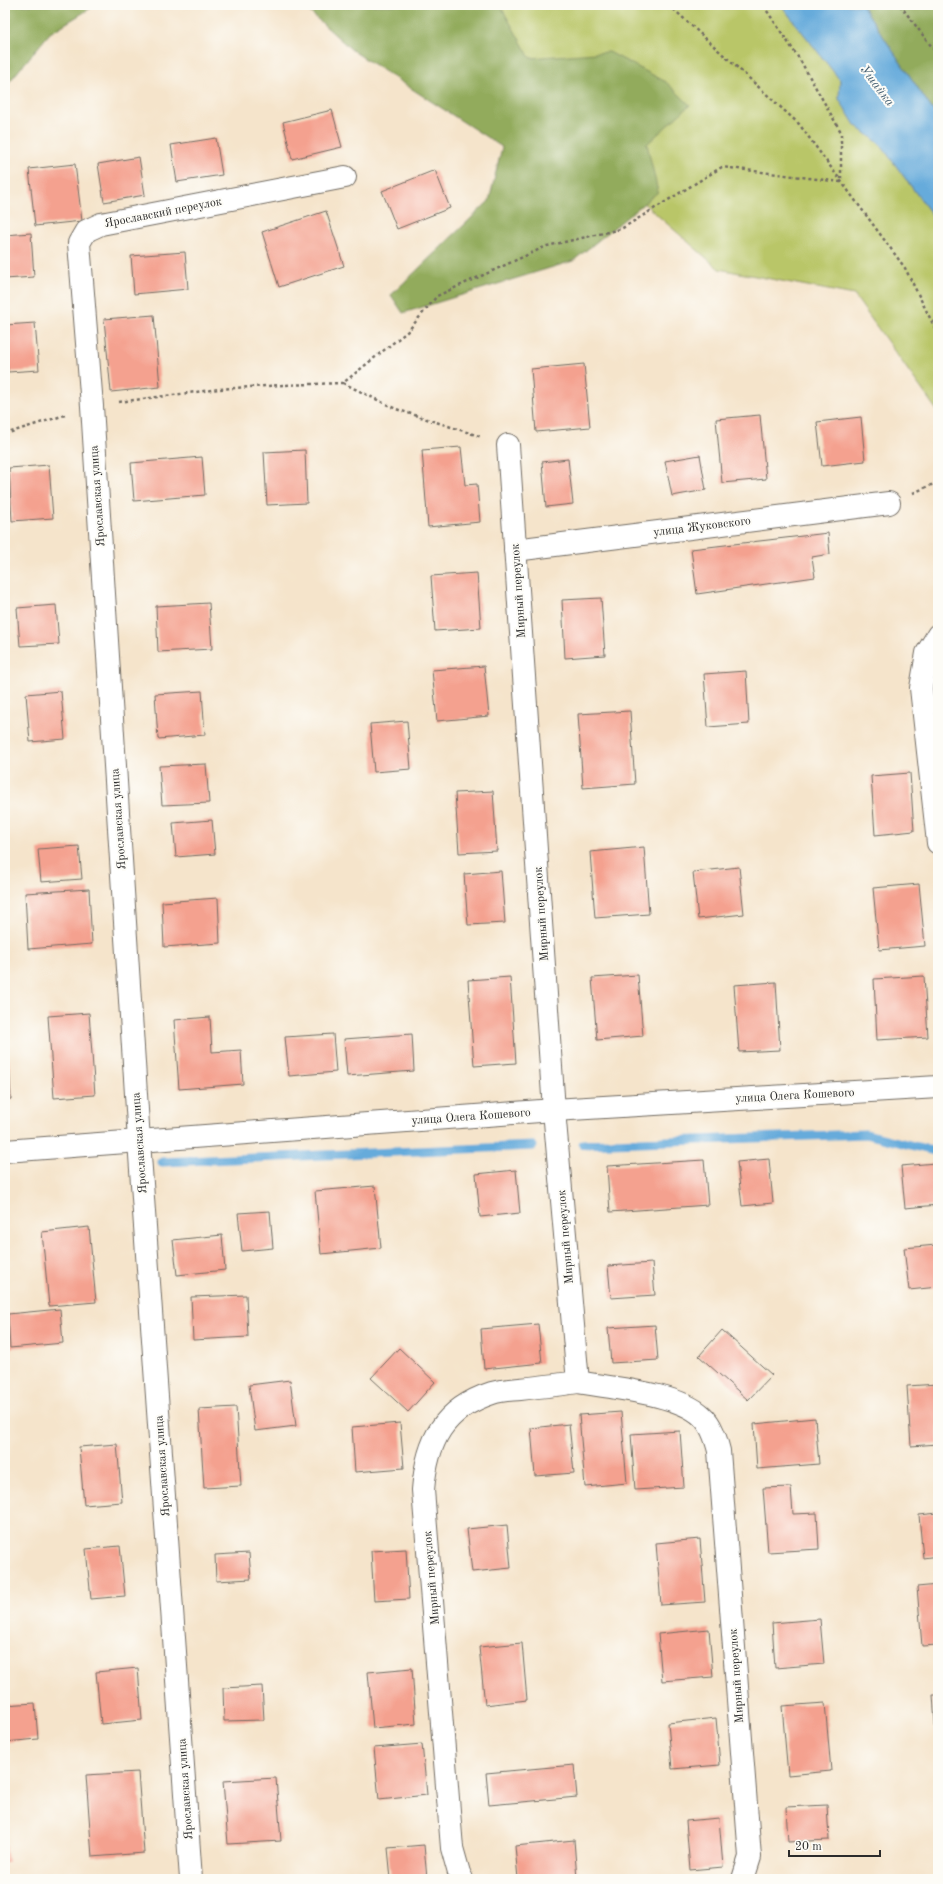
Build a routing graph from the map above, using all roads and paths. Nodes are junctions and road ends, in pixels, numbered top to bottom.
1 (669, 5) edge
2 (763, 5) edge
3 (900, 5) edge
4 (938, 55) edge
5 (345, 177) dead end
6 (841, 182) junction
7 (938, 334) edge
8 (343, 384) junction
9 (92, 406) junction
10 (5, 434) edge
11 (508, 445) joint
12 (889, 503) dead end
13 (515, 550) junction
14 (938, 635) edge
15 (938, 843) edge
16 (938, 1087) edge
17 (554, 1110) junction
18 (139, 1141) junction
19 (5, 1151) edge
20 (578, 1382) junction
21 (191, 1879) edge
22 (462, 1879) edge
23 (743, 1879) edge

1 - 6 path
2 - 6 path
3 - 4 path
5 - 9 street, Ярославский переулок
6 - 7 path
6 - 8 path
8 - 9 path
8 - 11 path
9 - 10 path
9 - 18 street, Ярославская улица
11 - 13 street, Мирный переулок
12 - 13 street, улица Жуковского
13 - 17 street, Мирный переулок
14 - 15 street
16 - 17 street, улица Олега Кошевого
17 - 18 street, улица Олега Кошевого
17 - 20 street, Мирный переулок
18 - 19 street, улица Олега Кошевого
18 - 21 street, Ярославская улица
20 - 22 street, Мирный переулок
20 - 23 street, Мирный переулок

